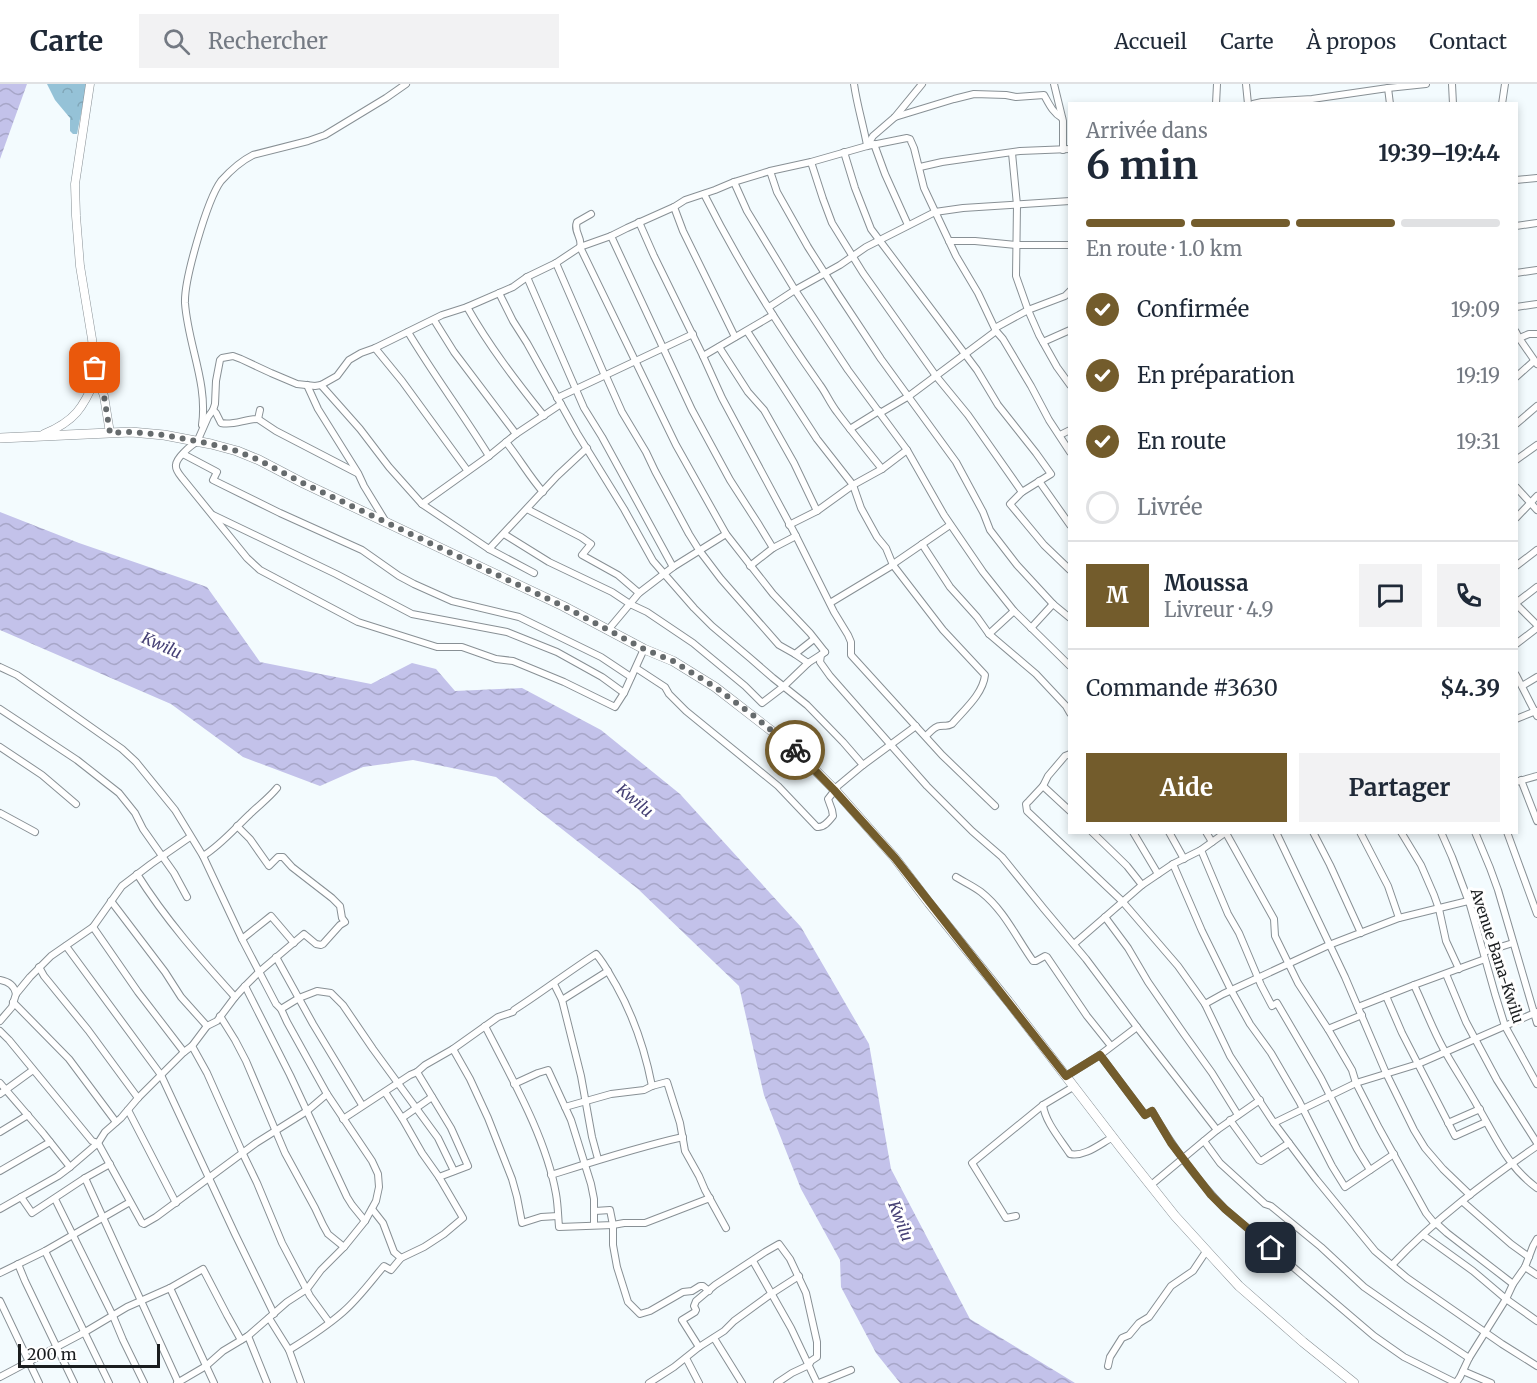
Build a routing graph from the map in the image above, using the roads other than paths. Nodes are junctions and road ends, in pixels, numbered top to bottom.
1 (90, 84) edge
2 (406, 84) edge
3 (854, 84) edge
4 (921, 84) edge
5 (1217, 84) edge
6 (1246, 84) edge
7 (1426, 84) edge
8 (1452, 84) edge
9 (1505, 84) edge
10 (1055, 85) edge
11 (1388, 88) junction
12 (1341, 95) junction
13 (1312, 101) edge
14 (1216, 102) edge
15 (1248, 102) edge
16 (1278, 102) edge
17 (1343, 102) edge
18 (1390, 102) edge
19 (1453, 102) edge
20 (1502, 102) edge
21 (895, 117) junction
22 (1062, 118) junction
23 (871, 145) junction
24 (1066, 149) edge
25 (844, 152) junction
26 (1012, 153) junction
27 (811, 162) junction
28 (920, 167) junction
29 (770, 171) junction
30 (1537, 178) edge
31 (1518, 180) edge
32 (734, 182) junction
33 (704, 194) junction
34 (1068, 201) edge
35 (1017, 205) junction
36 (674, 207) junction
37 (935, 212) junction
38 (591, 214) dead end
39 (639, 222) junction
40 (1537, 223) edge
41 (908, 225) junction
42 (1518, 226) edge
43 (611, 236) junction
44 (879, 239) junction
45 (949, 241) junction
46 (1016, 245) junction
47 (1068, 245) edge
48 (580, 247) junction
49 (853, 256) junction
50 (555, 263) junction
51 (1537, 270) edge
52 (825, 273) junction
53 (1518, 273) edge
54 (527, 277) junction
55 (795, 290) junction
56 (499, 293) junction
57 (1068, 293) edge
58 (1537, 304) edge
59 (467, 307) junction
60 (769, 307) junction
61 (1518, 307) edge
62 (1028, 310) junction
63 (773, 315) junction
64 (434, 320) junction
65 (996, 329) junction
66 (747, 331) junction
67 (1068, 331) edge
68 (408, 332) junction
69 (693, 334) junction
70 (1537, 334) edge
71 (1518, 336) edge
72 (735, 337) junction
73 (1518, 337) edge
74 (1043, 342) junction
75 (719, 347) junction
76 (375, 348) junction
77 (663, 348) junction
78 (965, 355) junction
79 (703, 356) junction
80 (635, 362) junction
81 (1536, 363) edge
82 (606, 376) junction
83 (936, 376) junction
84 (1518, 376) edge
85 (96, 378) junction
86 (1068, 382) edge
87 (307, 385) junction
88 (321, 385) junction
89 (576, 390) junction
90 (909, 396) junction
91 (559, 401) junction
92 (1537, 406) edge
93 (213, 410) junction
94 (260, 410) dead end
95 (880, 412) junction
96 (544, 416) junction
97 (258, 418) junction
98 (1518, 422) edge
99 (850, 429) junction
100 (201, 431) junction
101 (1068, 431) edge
102 (110, 433) junction
103 (516, 434) junction
104 (1060, 435) junction
105 (40, 436) junction
106 (0, 438) edge
107 (197, 442) junction
108 (506, 442) junction
109 (1537, 445) edge
110 (587, 448) junction
111 (1068, 449) edge
112 (907, 450) junction
113 (183, 454) junction
114 (489, 456) junction
115 (1518, 459) edge
116 (882, 469) junction
117 (467, 470) junction
118 (358, 473) junction
119 (1039, 482) junction
120 (853, 485) junction
121 (1518, 489) edge
122 (543, 492) junction
123 (1022, 492) junction
124 (1537, 496) edge
125 (1530, 503) junction
126 (422, 504) junction
127 (527, 509) junction
128 (1537, 510) edge
129 (818, 511) junction
130 (210, 513) junction
131 (1518, 516) edge
132 (386, 522) junction
133 (1068, 522) edge
134 (789, 525) junction
135 (950, 525) junction
136 (504, 534) junction
137 (726, 534) junction
138 (796, 536) junction
139 (922, 544) junction
140 (773, 548) junction
141 (489, 549) junction
142 (699, 550) junction
143 (1537, 550) edge
144 (1518, 564) edge
145 (893, 565) junction
146 (750, 566) junction
147 (673, 567) junction
148 (1068, 568) edge
149 (534, 573) dead end
150 (664, 574) junction
151 (1537, 587) edge
152 (639, 593) junction
153 (1518, 602) edge
154 (830, 603) junction
155 (630, 604) junction
156 (1053, 604) junction
157 (1518, 606) edge
158 (1014, 610) junction
159 (1068, 616) edge
160 (1537, 626) edge
161 (1031, 628) junction
162 (608, 630) junction
163 (989, 634) junction
164 (814, 639) junction
165 (1518, 642) edge
166 (644, 649) junction
167 (825, 652) junction
168 (795, 654) junction
169 (808, 663) junction
170 (1068, 664) edge
171 (0, 667) edge
172 (636, 668) junction
173 (631, 676) junction
174 (1537, 676) edge
175 (1518, 677) edge
176 (1522, 686) junction
177 (783, 687) junction
178 (624, 693) junction
179 (0, 709) edge
180 (1068, 710) edge
181 (1536, 713) edge
182 (1518, 718) edge
183 (916, 726) junction
184 (926, 736) junction
185 (890, 744) junction
186 (0, 747) edge
187 (1068, 755) edge
188 (862, 765) junction
189 (1537, 776) edge
190 (1519, 781) edge
191 (1043, 786) junction
192 (277, 788) dead end
193 (834, 790) junction
194 (76, 804) dead end
195 (995, 806) dead end
196 (1068, 809) edge
197 (0, 813) edge
198 (1537, 821) edge
199 (237, 826) junction
200 (35, 832) dead end
201 (1094, 834) edge
202 (1134, 834) edge
203 (1170, 834) edge
204 (1207, 834) edge
205 (1224, 834) edge
206 (1227, 834) edge
207 (1277, 834) edge
208 (1314, 834) edge
209 (1361, 834) edge
210 (1402, 834) edge
211 (1442, 834) edge
212 (1476, 834) edge
213 (1508, 834) edge
214 (190, 837) junction
215 (1212, 842) junction
216 (1201, 850) junction
217 (163, 856) junction
218 (203, 856) junction
219 (1184, 859) junction
220 (1173, 864) junction
221 (137, 874) junction
222 (1158, 874) junction
223 (956, 877) dead end
224 (1142, 885) junction
225 (187, 897) dead end
226 (111, 901) junction
227 (1122, 901) junction
228 (1468, 901) junction
229 (1439, 909) junction
230 (1537, 914) edge
231 (1106, 917) junction
232 (1399, 918) junction
233 (93, 927) junction
234 (1361, 933) junction
235 (242, 939) junction
236 (294, 943) junction
237 (1513, 943) junction
238 (1074, 944) junction
239 (1329, 945) junction
240 (66, 946) junction
241 (1484, 952) junction
242 (276, 957) junction
243 (1485, 959) junction
244 (1288, 963) junction
245 (39, 967) junction
246 (1459, 969) junction
247 (608, 971) junction
248 (259, 972) junction
249 (1446, 974) junction
250 (1258, 977) junction
251 (0, 980) edge
252 (554, 984) junction
253 (1414, 985) junction
254 (244, 986) junction
255 (1232, 990) junction
256 (16, 994) junction
257 (1386, 996) junction
258 (235, 997) junction
259 (299, 998) junction
260 (562, 1000) junction
261 (14, 1002) junction
262 (1205, 1004) junction
263 (1358, 1007) junction
264 (281, 1010) junction
265 (1535, 1013) edge
266 (1362, 1015) junction
267 (220, 1016) junction
268 (0, 1022) edge
269 (1537, 1023) edge
270 (207, 1026) junction
271 (485, 1026) junction
272 (1505, 1026) junction
273 (1137, 1027) junction
274 (1328, 1029) junction
275 (0, 1031) edge
276 (1476, 1040) junction
277 (192, 1046) junction
278 (1112, 1046) junction
279 (453, 1049) junction
280 (184, 1052) junction
281 (1446, 1053) junction
282 (1100, 1055) junction
283 (1418, 1064) junction
284 (33, 1070) junction
285 (417, 1072) junction
286 (1386, 1073) junction
287 (161, 1075) junction
288 (1066, 1076) junction
289 (0, 1083) edge
290 (398, 1083) junction
291 (1356, 1083) junction
292 (514, 1084) junction
293 (1537, 1084) edge
294 (652, 1086) junction
295 (1073, 1087) junction
296 (3, 1092) edge
297 (385, 1092) junction
298 (327, 1094) junction
299 (1330, 1096) junction
300 (432, 1097) junction
301 (138, 1098) junction
302 (1260, 1100) junction
303 (585, 1102) junction
304 (362, 1105) junction
305 (1043, 1105) junction
306 (565, 1107) junction
307 (416, 1108) junction
308 (1303, 1109) junction
309 (1480, 1109) junction
310 (128, 1110) junction
311 (308, 1111) junction
312 (28, 1115) junction
313 (1238, 1115) junction
314 (402, 1118) junction
315 (343, 1119) junction
316 (1230, 1120) junction
317 (116, 1122) junction
318 (1486, 1122) junction
319 (1274, 1123) junction
320 (1448, 1123) junction
321 (1217, 1130) junction
322 (277, 1131) junction
323 (0, 1132) edge
324 (683, 1137) junction
325 (1113, 1137) junction
326 (1204, 1141) junction
327 (50, 1142) junction
328 (98, 1143) junction
329 (1289, 1143) junction
330 (1537, 1144) edge
331 (243, 1154) junction
332 (1394, 1154) junction
333 (1183, 1158) junction
334 (598, 1159) junction
335 (110, 1164) junction
336 (584, 1164) junction
337 (1511, 1164) junction
338 (70, 1167) junction
339 (1370, 1170) junction
340 (0, 1171) edge
341 (454, 1171) junction
342 (551, 1175) junction
343 (439, 1177) junction
344 (85, 1178) junction
345 (210, 1178) junction
346 (1151, 1185) junction
347 (1537, 1188) edge
348 (1470, 1195) junction
349 (21, 1197) junction
350 (710, 1198) junction
351 (55, 1199) junction
352 (130, 1202) junction
353 (1462, 1202) junction
354 (176, 1203) junction
355 (0, 1209) edge
356 (372, 1209) junction
357 (595, 1211) junction
358 (558, 1216) junction
359 (1016, 1216) dead end
360 (103, 1218) junction
361 (365, 1221) junction
362 (1436, 1224) junction
363 (594, 1225) junction
364 (613, 1225) junction
365 (726, 1228) dead end
366 (72, 1234) junction
367 (1423, 1235) junction
368 (1537, 1239) edge
369 (344, 1247) junction
370 (1207, 1250) junction
371 (45, 1251) junction
372 (1528, 1257) junction
373 (401, 1258) junction
374 (753, 1261) junction
375 (18, 1264) junction
376 (1392, 1265) junction
377 (1525, 1268) junction
378 (0, 1273) edge
379 (1537, 1275) edge
380 (799, 1276) junction
381 (1513, 1284) junction
382 (170, 1287) junction
383 (307, 1289) junction
384 (709, 1291) junction
385 (771, 1294) junction
386 (1506, 1299) junction
387 (0, 1301) edge
388 (141, 1301) junction
389 (113, 1316) junction
390 (271, 1316) junction
391 (1537, 1321) edge
392 (329, 1322) junction
393 (85, 1332) junction
394 (1485, 1332) junction
395 (248, 1336) junction
396 (714, 1338) junction
397 (241, 1340) junction
398 (57, 1346) junction
399 (699, 1347) junction
400 (289, 1350) junction
401 (686, 1358) junction
402 (1469, 1358) junction
403 (29, 1362) junction
404 (809, 1365) junction
405 (1108, 1365) dead end
406 (206, 1366) junction
407 (1537, 1366) edge
408 (851, 1370) dead end
409 (1463, 1371) junction
410 (1, 1378) edge
411 (653, 1382) edge
412 (39, 1383) edge
413 (74, 1383) edge
414 (109, 1383) edge
415 (144, 1383) edge
416 (178, 1383) edge
417 (214, 1383) edge
418 (267, 1383) edge
419 (302, 1383) edge
420 (699, 1383) edge
421 (742, 1383) edge
422 (777, 1383) edge
423 (818, 1383) edge
424 (1354, 1383) edge
425 (1456, 1383) edge
426 (1491, 1383) edge

1 - 85 main road
2 - 100 street
3 - 23 street
4 - 21 street
5 - 14 street
6 - 15 street
7 - 11 street
8 - 19 street
9 - 20 street
10 - 22 street
11 - 12 street
11 - 18 street
12 - 13 street
12 - 17 street
13 - 16 street
21 - 22 street
21 - 23 street
22 - 24 street
23 - 25 street
23 - 28 street
23 - 41 street
24 - 26 street
25 - 27 street
25 - 44 street
26 - 28 street
26 - 35 street
27 - 29 street
27 - 49 street
28 - 37 street
29 - 32 street
29 - 52 street
30 - 31 street
32 - 33 street
32 - 55 street
33 - 36 street
33 - 60 street
34 - 35 street
35 - 37 street
35 - 46 street
36 - 39 street
36 - 72 street
37 - 41 street
37 - 45 street
38 - 48 street
39 - 43 street
39 - 69 street
40 - 42 street
41 - 44 street
43 - 48 street
43 - 77 street
44 - 49 street
44 - 78 street
45 - 46 street
45 - 65 street
46 - 47 street
46 - 62 street
48 - 50 street
48 - 80 street
49 - 52 street
49 - 83 street
50 - 54 street
50 - 82 street
51 - 53 street
52 - 55 street
52 - 90 street
54 - 56 street
54 - 89 street
55 - 60 street
55 - 95 street
56 - 59 street
56 - 91 street
57 - 62 street
58 - 61 street
59 - 64 street
59 - 96 street
60 - 63 street
62 - 65 street
62 - 74 street
63 - 66 street
63 - 99 street
64 - 68 street
64 - 103 street
65 - 78 street
65 - 104 street
66 - 72 street
66 - 120 street
67 - 74 street
68 - 76 street
68 - 114 street
69 - 77 street
69 - 79 street
70 - 71 street
72 - 75 street
73 - 81 street
74 - 86 street
75 - 79 street
75 - 129 street
76 - 88 street
76 - 117 street
77 - 80 street
77 - 140 street
78 - 83 street
78 - 119 street
79 - 134 street
80 - 82 street
80 - 137 street
81 - 84 street
82 - 89 street
82 - 142 street
83 - 90 street
83 - 123 street
85 - 102 main road
85 - 105 main road
87 - 88 street
87 - 93 street
87 - 118 street
88 - 126 street
89 - 91 street
89 - 147 street
90 - 95 street
90 - 156 street
91 - 96 street
91 - 110 street
92 - 98 street
93 - 97 street
93 - 100 street
94 - 97 street
95 - 99 street
95 - 112 street
96 - 103 street
97 - 118 street
99 - 116 street
100 - 107 street
101 - 104 street
102 - 105 highway
102 - 107 highway
103 - 108 street
104 - 111 street
105 - 106 highway
107 - 113 street
107 - 132 highway
108 - 114 street
108 - 122 street
109 - 115 street
110 - 122 street
110 - 150 street
112 - 116 street
112 - 135 street
113 - 130 street
113 - 173 street
114 - 117 street
116 - 120 street
117 - 126 street
118 - 132 street
119 - 123 street
119 - 133 street
120 - 129 street
120 - 145 street
121 - 125 street
122 - 127 street
123 - 148 street
124 - 125 street
125 - 128 street
125 - 131 street
126 - 141 street
127 - 136 street
127 - 152 street
129 - 134 street
130 - 178 street
130 - 178 street
132 - 162 highway
134 - 138 street
135 - 139 street
135 - 158 street
136 - 141 street
136 - 155 street
137 - 142 street
137 - 146 street
138 - 140 street
138 - 154 street
139 - 145 street
139 - 163 street
140 - 146 street
141 - 149 street
142 - 147 street
142 - 168 street
143 - 144 street
145 - 154 street
145 - 184 street
146 - 164 street
147 - 150 street
150 - 152 street
150 - 177 street
151 - 153 street
152 - 155 street
154 - 183 street
155 - 162 street
155 - 177 street
156 - 159 street
156 - 161 street
157 - 160 street
158 - 161 street
158 - 163 street
160 - 165 street
161 - 170 street
162 - 166 highway
163 - 180 street
164 - 167 street
164 - 168 street
166 - 172 street
166 - 193 highway
167 - 169 street
167 - 185 street
168 - 169 street
169 - 177 street
171 - 214 street
172 - 173 street
172 - 193 street
173 - 178 street
174 - 176 street
175 - 176 street
176 - 181 street
177 - 188 street
179 - 217 street
181 - 182 street
183 - 184 street
183 - 185 street
184 - 195 street
185 - 188 street
185 - 238 street
186 - 194 street
187 - 191 street
188 - 193 street
189 - 190 street
190 - 198 street
191 - 196 street
191 - 227 street
192 - 199 street
193 - 288 highway
197 - 200 street
199 - 218 street
199 - 236 street
201 - 224 street
202 - 222 street
203 - 219 street
204 - 215 street
205 - 215 street
206 - 244 street
207 - 239 street
208 - 234 street
209 - 232 street
210 - 229 street
211 - 228 street, Avenue Bana-Kwilu
212 - 237 street
213 - 230 street
214 - 217 street
214 - 218 street
215 - 216 street
216 - 219 street
216 - 250 street
217 - 221 street
217 - 225 street
218 - 235 street
219 - 220 street
220 - 222 street
220 - 255 street
221 - 226 street
221 - 258 street
222 - 224 street
223 - 278 street
224 - 227 street
226 - 233 street
226 - 270 street
227 - 231 street
227 - 262 street
228 - 229 street
228 - 241 street, Avenue Bana-Kwilu
229 - 232 street
229 - 246 street
231 - 238 street
231 - 313 street
232 - 234 street
233 - 240 street
233 - 280 street
234 - 239 street
235 - 236 street
235 - 248 street
236 - 242 street
237 - 241 street
237 - 265 street
238 - 273 street
239 - 244 street
239 - 263 street
240 - 245 street
240 - 287 street
241 - 243 street, Avenue Bana-Kwilu
242 - 248 street
242 - 259 street
243 - 246 street
243 - 272 street, Avenue Bana-Kwilu
244 - 250 street
244 - 274 street
245 - 256 street
245 - 301 street
246 - 249 street
247 - 252 street
247 - 260 street
247 - 294 street
248 - 254 street
248 - 264 street
249 - 253 street
249 - 276 street
250 - 255 street
250 - 299 street
251 - 256 street
252 - 260 street
252 - 271 street
253 - 257 street
253 - 281 street
254 - 258 street
254 - 311 street
255 - 262 street
255 - 308 street
256 - 261 street
257 - 263 street
257 - 283 street
258 - 267 street
259 - 264 street
259 - 290 street
259 - 304 street
260 - 303 street
261 - 268 street
261 - 317 street
262 - 302 street
263 - 266 street
264 - 298 street
265 - 269 street
265 - 272 street
266 - 274 street
266 - 286 street
267 - 270 street
267 - 322 street
270 - 277 street
271 - 279 street
271 - 292 street
272 - 276 street
272 - 293 street, Avenue Bana-Kwilu
273 - 278 street
273 - 321 street
274 - 291 street
275 - 284 street
276 - 281 street
276 - 330 street
277 - 280 street
277 - 331 street
278 - 282 street
279 - 285 street
279 - 358 street
280 - 287 street
281 - 283 street
281 - 309 street
282 - 288 street
282 - 333 street
283 - 286 street
283 - 320 street
284 - 296 street
284 - 328 street
285 - 290 street
285 - 300 street
286 - 291 street
286 - 348 street
287 - 301 street
287 - 345 street
288 - 295 highway
289 - 296 street
290 - 297 street
290 - 307 street
291 - 299 street
291 - 332 street
292 - 306 street
292 - 342 street
294 - 303 street
294 - 324 street
295 - 305 street
295 - 325 highway
296 - 312 street
297 - 304 street
297 - 314 street
298 - 311 street
298 - 315 street
299 - 308 street
299 - 339 street
300 - 307 street
300 - 341 street
301 - 310 street
302 - 313 street
302 - 319 street
303 - 306 street
303 - 334 street
304 - 315 street
305 - 325 street
305 - 359 street
306 - 336 street
307 - 314 street
307 - 341 street
308 - 319 street
308 - 339 street
309 - 318 street
309 - 320 street
310 - 317 street
310 - 354 street
311 - 322 street
311 - 361 street
312 - 323 street
312 - 327 street
313 - 316 street
314 - 343 street
315 - 356 street
316 - 321 street
316 - 329 street
317 - 328 street
318 - 320 street
318 - 337 street
319 - 329 street
321 - 326 street
322 - 331 street
322 - 369 street
324 - 334 street
324 - 350 street
325 - 346 highway
326 - 333 street
326 - 402 street
327 - 338 street
327 - 340 street
328 - 335 street
328 - 338 street
329 - 376 street
330 - 337 street
331 - 345 street
331 - 383 street
332 - 339 street
332 - 362 street
333 - 346 street
333 - 425 street
334 - 336 street
335 - 344 street
335 - 352 street
336 - 342 street
336 - 357 street
337 - 347 street
337 - 348 street
338 - 349 street
341 - 343 street
342 - 358 street
343 - 373 street
344 - 351 street
344 - 360 street
345 - 354 street
345 - 390 street
346 - 370 highway
348 - 353 street
349 - 351 street
349 - 355 street
350 - 364 street
350 - 365 street
351 - 366 street
352 - 354 street
352 - 360 street
353 - 362 street
353 - 372 street
356 - 361 street
356 - 373 street
357 - 363 street
357 - 364 street
358 - 363 street
360 - 366 street
360 - 388 street
361 - 369 street
362 - 367 street
362 - 381 street
363 - 364 street
364 - 384 street
366 - 371 street
366 - 389 street
367 - 376 street
367 - 386 street
368 - 372 street
369 - 383 street
370 - 405 street
370 - 424 highway
371 - 375 street
371 - 393 street
372 - 377 street
373 - 392 street
374 - 380 street
374 - 384 street
374 - 385 street
375 - 378 street
375 - 398 street
376 - 394 street
377 - 379 street
377 - 381 street
380 - 385 street
380 - 404 street
381 - 386 street
382 - 388 street
382 - 397 street
382 - 406 street
383 - 390 street
383 - 392 street
384 - 399 street
385 - 396 street
385 - 404 street
386 - 391 street
386 - 394 street
387 - 403 street
388 - 389 street
388 - 416 street
389 - 393 street
389 - 415 street
390 - 395 street
390 - 400 street
392 - 400 street
393 - 398 street
393 - 414 street
394 - 402 street
394 - 407 street
395 - 397 street
395 - 418 street
396 - 399 street
396 - 421 street
397 - 406 street
398 - 403 street
398 - 413 street
399 - 401 street
400 - 419 street
401 - 411 street
401 - 420 street
402 - 409 street
403 - 410 street
403 - 412 street
404 - 422 street
404 - 423 street
406 - 416 street
406 - 417 street
408 - 423 street
409 - 425 street
409 - 426 street

